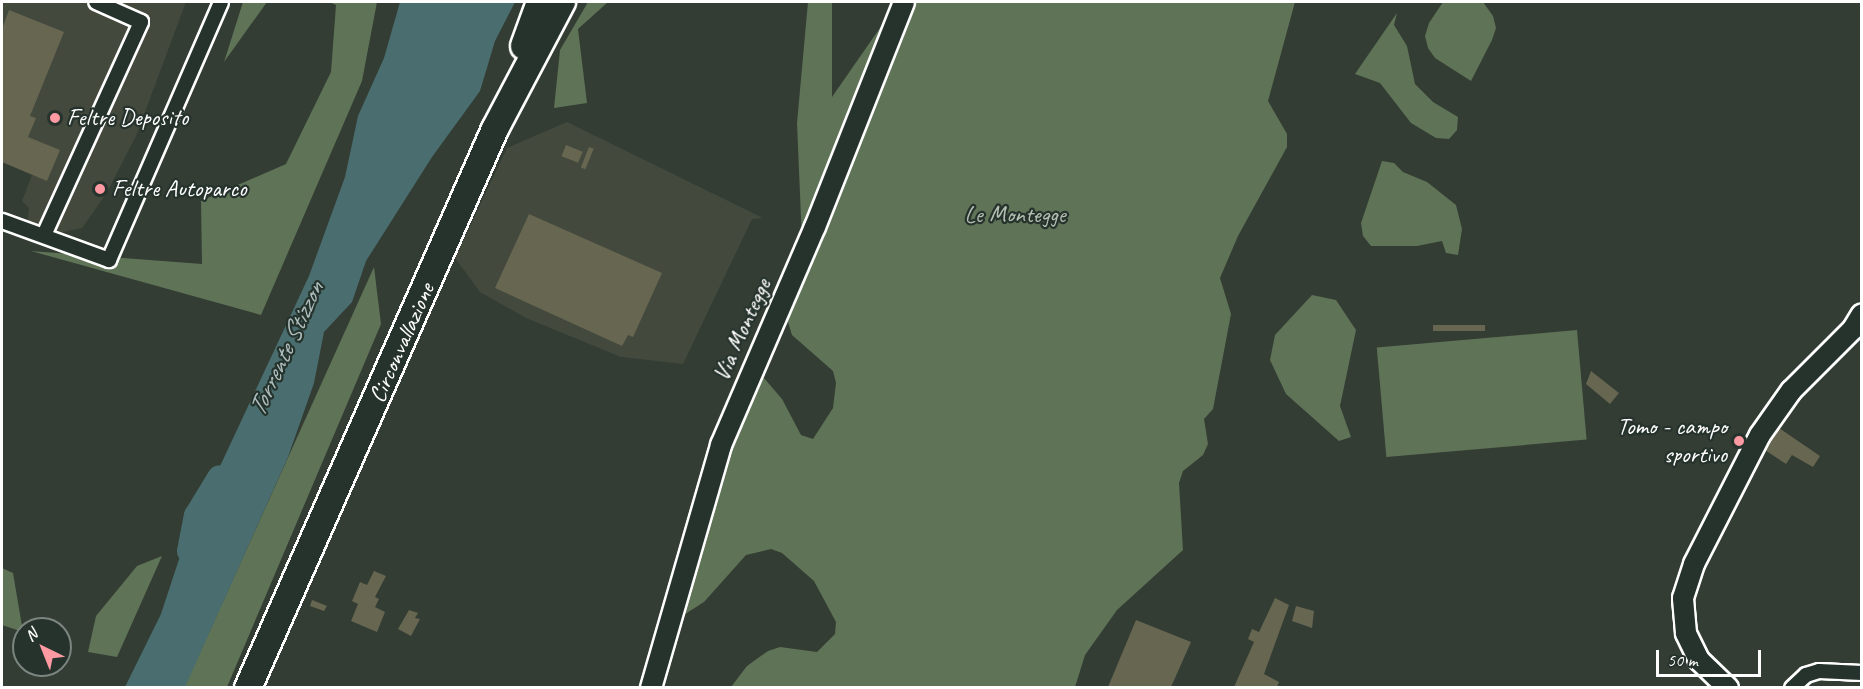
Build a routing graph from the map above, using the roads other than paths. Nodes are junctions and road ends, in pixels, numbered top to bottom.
1 (96, 2) edge
2 (221, 2) edge
3 (540, 2) edge
4 (562, 2) edge
5 (904, 2) edge
6 (495, 129) junction
7 (2, 221) edge
8 (44, 235) junction
9 (1862, 314) edge
10 (1862, 673) edge
11 (248, 687) edge
12 (651, 687) edge
13 (1728, 687) edge
14 (1792, 687) edge

1 - 8 street
2 - 8 street
3 - 6 highway
4 - 6 highway, Circonvallazione
5 - 12 street, Via Montegge
6 - 11 highway, Circonvallazione
7 - 8 street
9 - 13 street
10 - 14 street

